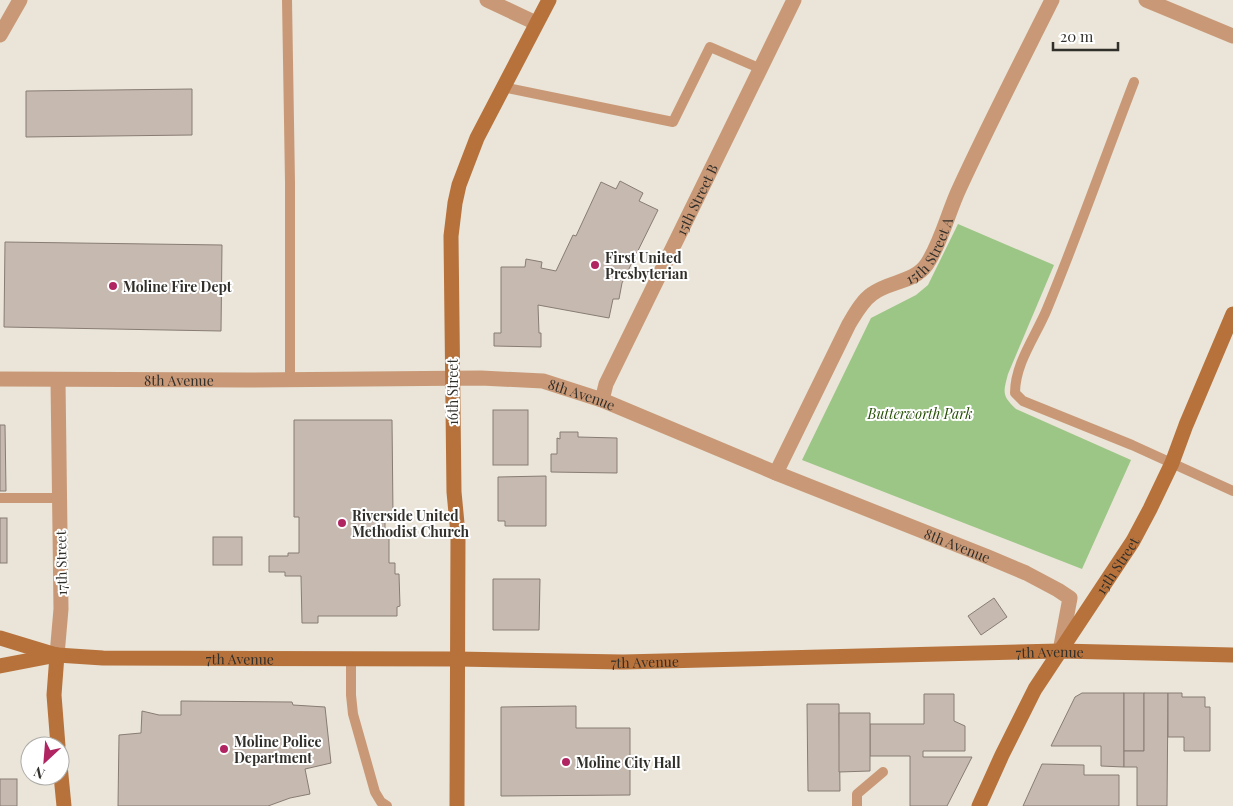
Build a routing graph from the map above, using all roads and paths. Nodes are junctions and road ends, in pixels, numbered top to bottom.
1 (20, 0) edge
2 (287, 0) edge
3 (487, 0) edge
4 (549, 0) edge
5 (794, 0) edge
6 (1052, 0) edge
7 (1146, 0) edge
8 (536, 23) junction
9 (0, 35) edge
10 (1233, 36) edge
11 (759, 68) junction
12 (1134, 82) dead end
13 (502, 88) junction
14 (1233, 314) edge
15 (452, 378) junction
16 (0, 379) edge
17 (58, 380) junction
18 (290, 380) junction
19 (602, 400) junction
20 (1172, 463) junction
21 (776, 473) junction
22 (1233, 491) edge
23 (0, 498) edge
24 (60, 498) junction
25 (0, 638) edge
26 (1060, 651) junction
27 (58, 655) junction
28 (1233, 655) edge
29 (351, 658) junction
30 (458, 658) junction
31 (0, 666) edge
32 (57, 736) edge
33 (883, 772) dead end
34 (62, 786) edge
35 (64, 806) edge
36 (387, 806) edge
37 (457, 806) edge
38 (857, 806) edge
39 (979, 806) edge

1 - 9 street
2 - 18 lane
3 - 8 street
4 - 8 street, 16th Street
5 - 11 street, 15th Street B
6 - 21 street, 15th Street A
7 - 10 street
8 - 13 street, 16th Street
11 - 13 lane
11 - 19 street, 15th Street B
12 - 20 lane
13 - 15 street, 16th Street
14 - 20 street, 15th Street
15 - 18 street, 8th Avenue
15 - 19 street, 8th Avenue
15 - 30 street, 16th Street
16 - 17 street, 8th Avenue
17 - 18 street, 8th Avenue
17 - 24 street, 17th Street
19 - 21 street, 8th Avenue
20 - 22 lane
20 - 26 street, 15th Street
21 - 26 street, 8th Avenue
23 - 24 lane
24 - 27 street, 17th Street
25 - 27 street, 7th Avenue
26 - 28 street, 7th Avenue
26 - 30 street, 7th Avenue
26 - 39 street, 15th Street
27 - 29 street, 7th Avenue
27 - 31 street, 7th Avenue
27 - 32 street, 17th Street
29 - 30 street, 7th Avenue
29 - 36 lane
30 - 37 street, 16th Street
33 - 38 lane
34 - 35 street

